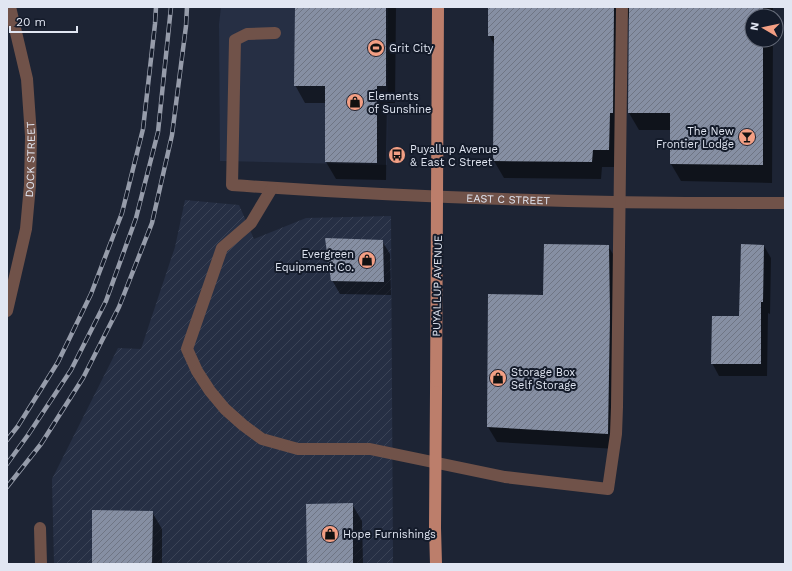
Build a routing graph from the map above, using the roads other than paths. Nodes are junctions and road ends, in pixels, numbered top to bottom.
1 (10, 7) edge
2 (438, 7) edge
3 (622, 7) edge
4 (275, 33) dead end
5 (272, 188) junction
6 (437, 196) junction
7 (620, 203) junction
8 (785, 203) edge
9 (7, 311) edge
10 (40, 528) dead end
11 (41, 564) edge
12 (436, 564) edge

1 - 9 street, DOCK STREET
2 - 6 main road, PUYALLUP AVENUE
3 - 7 street
4 - 5 street, EAST C STREET
5 - 6 street, EAST C STREET
5 - 7 street
6 - 7 street, EAST C STREET
6 - 12 main road, PUYALLUP AVENUE, bridge
7 - 8 street, EAST C STREET
10 - 11 street

